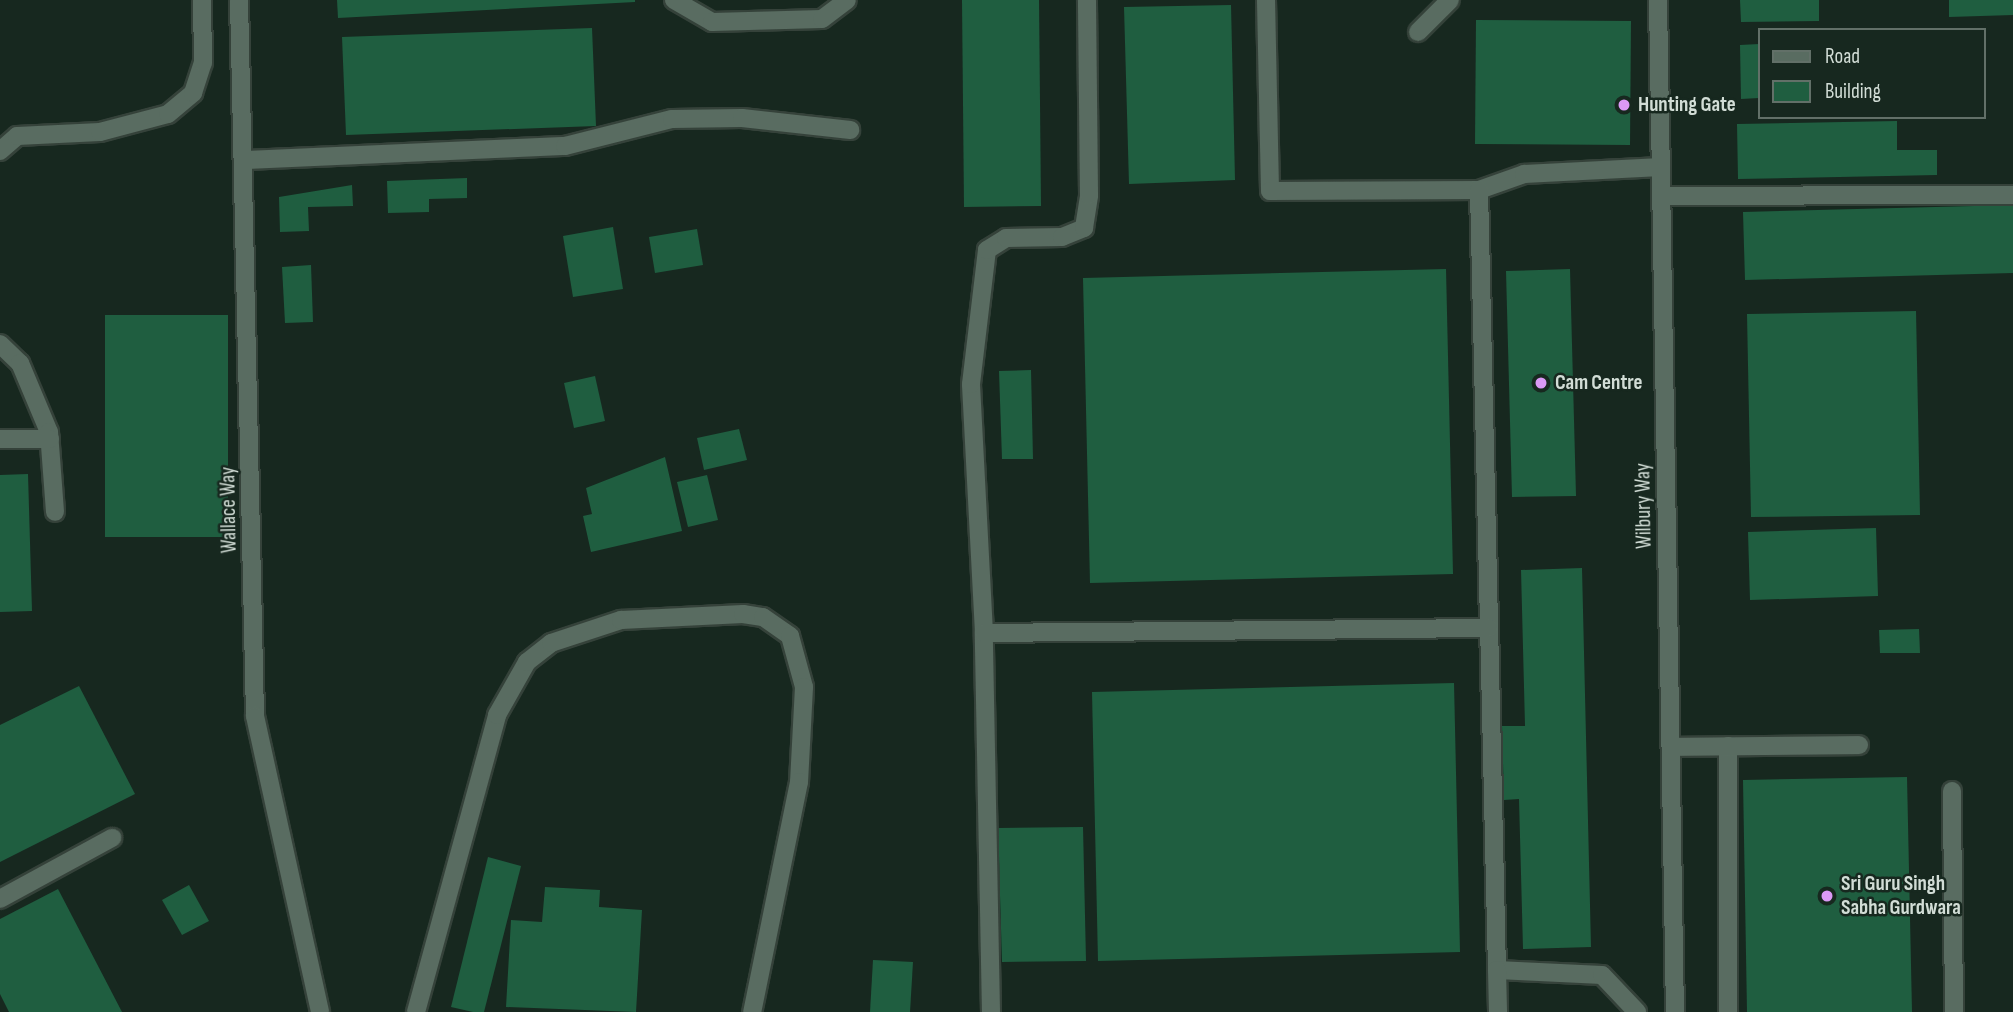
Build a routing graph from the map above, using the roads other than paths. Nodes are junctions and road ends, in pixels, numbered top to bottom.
1 (202, 0) edge
2 (239, 0) edge
3 (674, 0) edge
4 (847, 0) edge
5 (1087, 0) edge
6 (1266, 0) edge
7 (1450, 0) edge
8 (1658, 0) edge
9 (1418, 32) dead end
10 (850, 130) dead end
11 (0, 151) edge
12 (244, 159) junction
13 (1661, 167) junction
14 (1479, 190) junction
15 (2013, 195) edge
16 (1661, 196) junction
17 (0, 344) edge
18 (0, 439) edge
19 (50, 439) junction
20 (55, 512) dead end
21 (1489, 628) junction
22 (984, 633) junction
23 (1859, 745) dead end
24 (1728, 746) junction
25 (1671, 747) junction
26 (1952, 792) dead end
27 (112, 838) dead end
28 (0, 899) edge
29 (1497, 971) junction
30 (320, 1012) edge
31 (416, 1012) edge
32 (752, 1012) edge
33 (991, 1012) edge
34 (1498, 1012) edge
35 (1637, 1012) edge
36 (1675, 1012) edge
37 (1728, 1012) edge
38 (1954, 1012) edge

1 - 11 street
2 - 12 street, Wallace Way
3 - 4 street
5 - 22 street
6 - 14 street
7 - 9 street
8 - 13 street, Wilbury Way
10 - 12 street
12 - 30 street, Wallace Way
13 - 14 street
13 - 16 street, Wilbury Way
14 - 21 street
15 - 16 street
16 - 25 street, Wilbury Way
17 - 19 street
18 - 19 street
19 - 20 street
21 - 22 street
21 - 29 street
22 - 33 street
23 - 24 street
24 - 25 street
24 - 37 street
25 - 36 street, Wilbury Way
26 - 38 street
27 - 28 street
29 - 34 street
29 - 35 street
31 - 32 street

